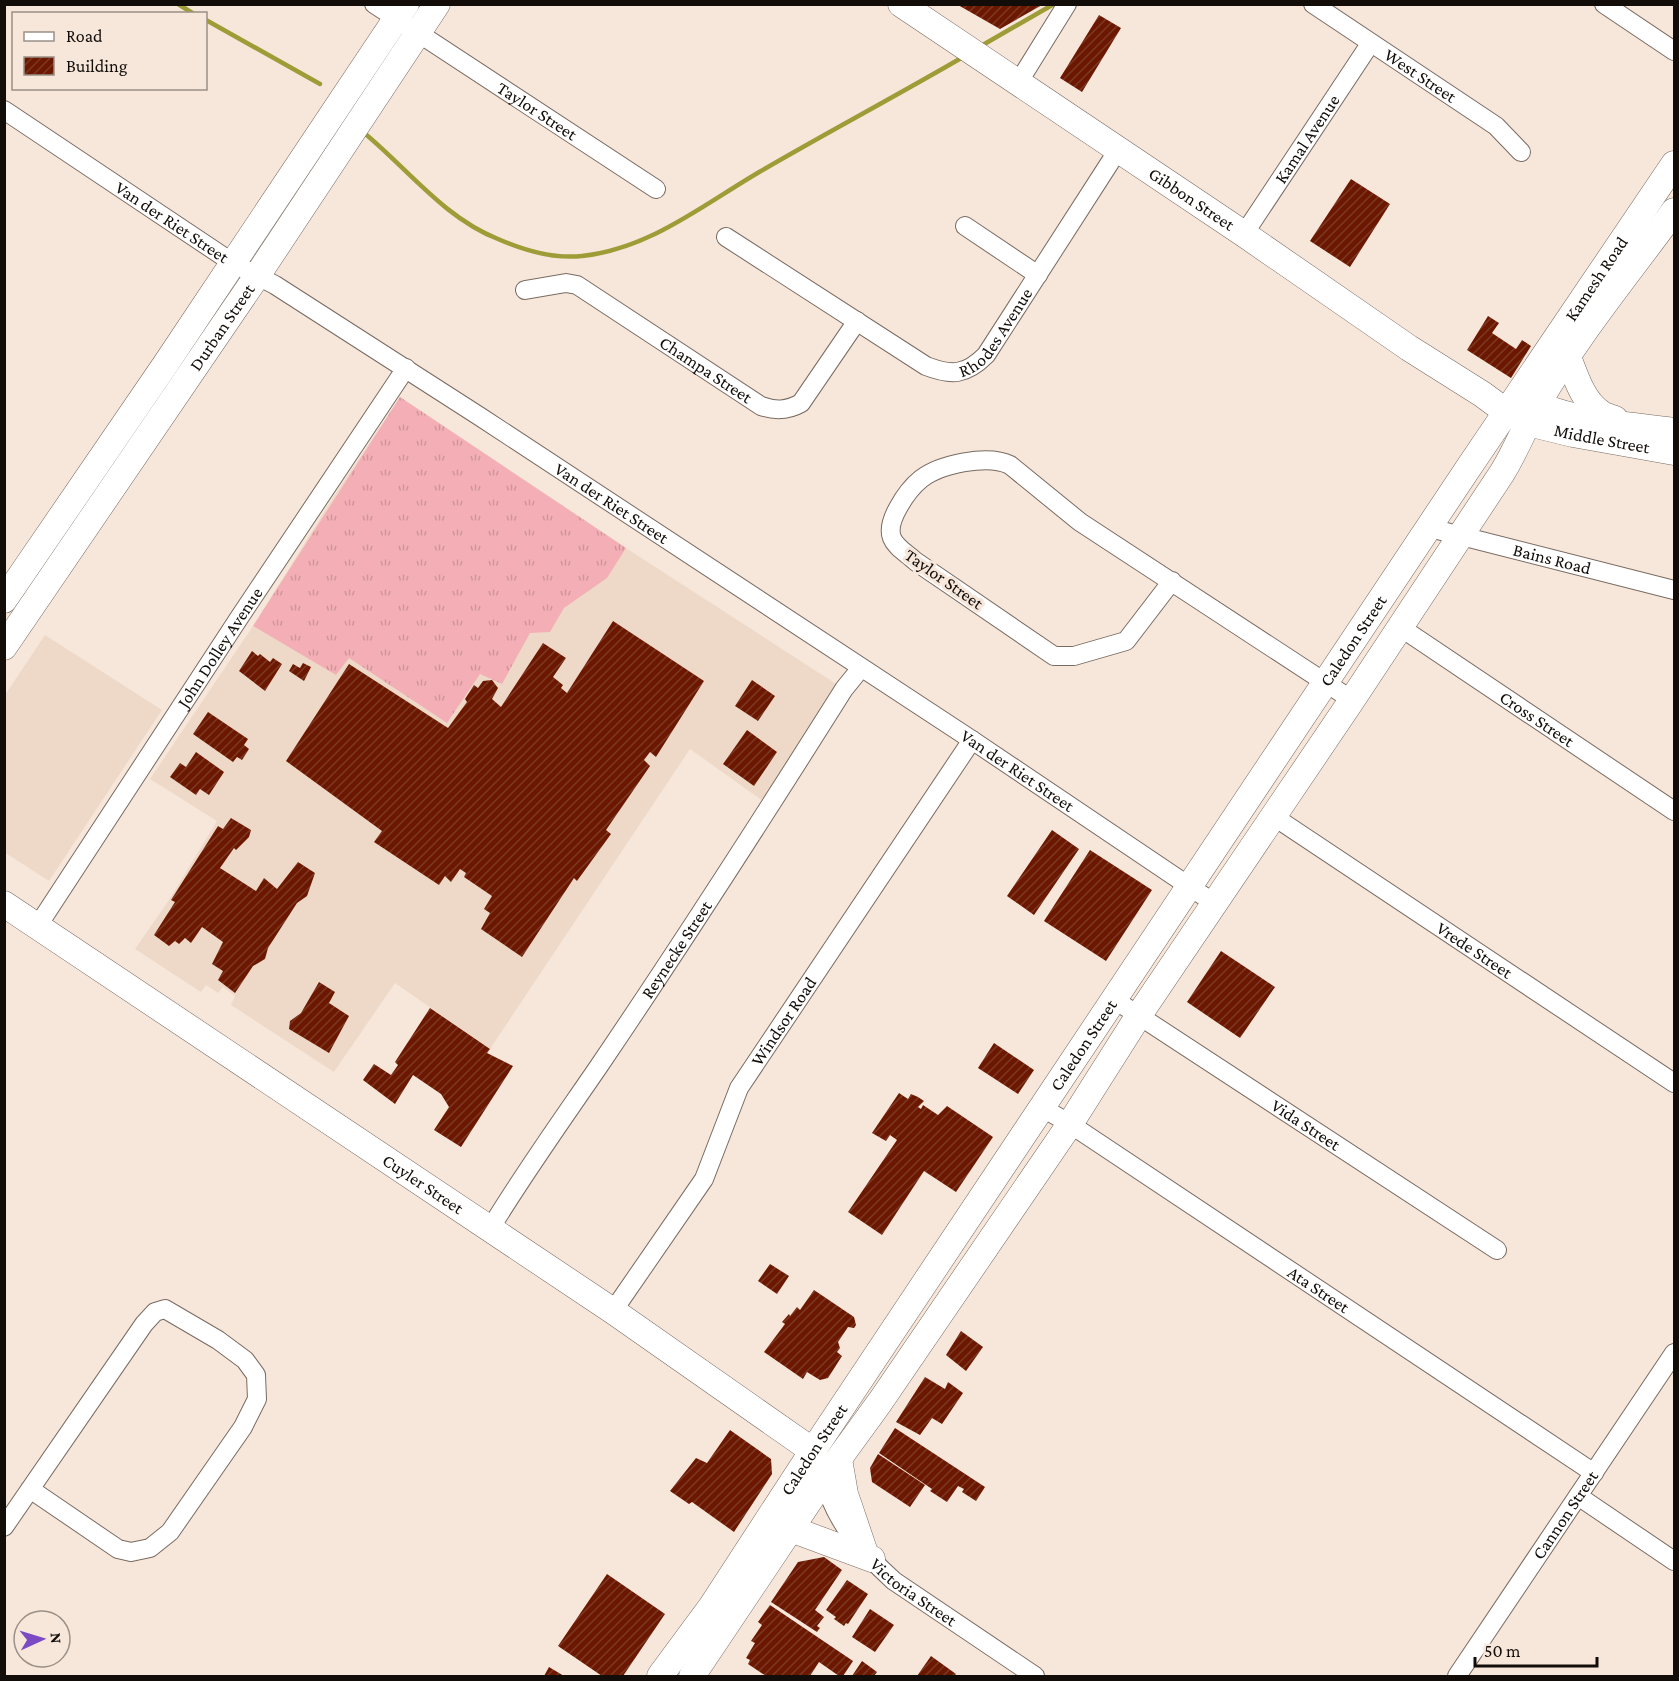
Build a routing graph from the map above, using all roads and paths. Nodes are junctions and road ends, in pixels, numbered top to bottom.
1 (374, 4) edge
2 (436, 4) edge
3 (901, 4) edge
4 (1067, 4) edge
5 (1313, 4) edge
6 (1605, 4) edge
7 (401, 12) edge
8 (417, 34) junction
9 (1371, 44) junction
10 (1674, 51) edge
11 (1018, 82) junction
12 (4, 110) edge
13 (1118, 150) junction
14 (1521, 152) dead end
15 (1674, 165) edge
16 (656, 189) dead end
17 (1674, 211) edge
18 (965, 226) dead end
19 (1244, 234) junction
20 (726, 237) dead end
21 (233, 263) junction
22 (1038, 275) junction
23 (257, 276) junction
24 (525, 290) dead end
25 (857, 321) junction
26 (1568, 357) junction
27 (406, 368) junction
28 (1523, 409) junction
29 (1632, 425) junction
30 (1674, 431) edge
31 (1674, 452) edge
32 (1430, 528) junction
33 (1460, 536) junction
34 (1173, 581) junction
35 (1674, 590) edge
36 (4, 600) edge
37 (1400, 627) junction
38 (4, 647) edge
39 (861, 668) junction
40 (1326, 684) junction
41 (1352, 700) junction
42 (972, 740) junction
43 (1674, 811) edge
44 (1273, 816) junction
45 (1191, 886) junction
46 (1214, 903) junction
47 (4, 904) edge
48 (37, 927) junction
49 (1115, 1000) junction
50 (1139, 1015) junction
51 (1674, 1083) edge
52 (1043, 1108) junction
53 (1070, 1124) junction
54 (490, 1229) junction
55 (1497, 1250) dead end
56 (613, 1311) junction
57 (1674, 1353) edge
58 (813, 1451) junction
59 (839, 1459) junction
60 (1594, 1473) junction
61 (824, 1479) junction
62 (30, 1489) junction
63 (1578, 1496) junction
64 (4, 1527) edge
65 (791, 1529) junction
66 (868, 1556) junction
67 (1674, 1561) edge
68 (660, 1677) edge
69 (692, 1677) edge
70 (1035, 1677) edge
71 (1457, 1677) edge

1 - 7 street
2 - 8 main road, Durban Street
3 - 11 main road, Gibbon Street
4 - 11 street
5 - 9 street, West Street
6 - 10 street
7 - 8 street, Taylor Street
7 - 21 main road, Durban Street
8 - 16 street, Taylor Street
8 - 23 main road, Durban Street
9 - 14 street, West Street
9 - 19 street, Kamal Avenue
11 - 13 main road, Gibbon Street
12 - 21 street, Van der Riet Street
13 - 19 main road, Gibbon Street
13 - 22 street, Rhodes Avenue
15 - 28 main road, Kamesh Road
17 - 26 main road, Kamesh Road
18 - 22 street
19 - 28 main road, Gibbon Street
20 - 25 street, Rhodes Avenue
21 - 23 street, Van der Riet Street
21 - 36 main road, Durban Street
22 - 25 street, Rhodes Avenue
23 - 27 street, Van der Riet Street
23 - 38 main road, Durban Street
24 - 25 street, Champa Street
26 - 28 main road, Kamesh Road
26 - 29 main road
27 - 39 street, Van der Riet Street
27 - 48 street, John Dolley Avenue
28 - 29 main road, Middle Street
28 - 31 main road, Middle Street
28 - 32 main road, Caledon Street
28 - 33 main road, Caledon Street
29 - 30 main road, Middle Street
32 - 33 street, Bains Road
32 - 40 main road, Caledon Street
33 - 35 street, Bains Road
33 - 37 main road, Caledon Street
34 - 34 street, Taylor Street
34 - 40 street, Taylor Street
37 - 41 main road, Caledon Street
37 - 43 street, Cross Street
39 - 42 street, Van der Riet Street
39 - 54 street, Reynecke Street
40 - 41 street, Taylor Street
40 - 45 main road, Caledon Street
41 - 44 main road, Caledon Street
42 - 45 street, Van der Riet Street
42 - 56 street, Windsor Road
44 - 46 main road, Caledon Street
44 - 51 street, Vrede Street
45 - 46 street, Van der Riet Street
45 - 49 main road, Caledon Street
46 - 50 main road, Caledon Street
47 - 48 main road, Cuyler Street
48 - 54 main road, Cuyler Street
49 - 50 street, Vida Street
49 - 52 main road, Caledon Street
50 - 53 main road, Caledon Street
50 - 55 street, Vida Street
52 - 53 street, Ata Street
52 - 58 main road, Caledon Street
53 - 59 main road, Caledon Street
53 - 60 street, Ata Street
54 - 56 main road, Cuyler Street
56 - 58 main road, Cuyler Street
57 - 60 street, Cannon Street
58 - 61 main road
58 - 68 main road, Caledon Street
59 - 61 main road, Caledon Street
59 - 66 main road
60 - 63 street, Cannon Street
61 - 65 main road, Caledon Street
61 - 66 street, Victoria Street
62 - 62 street
62 - 64 street
63 - 67 street
63 - 71 street, Cannon Street
65 - 66 main road
65 - 69 main road, Caledon Street
66 - 70 street, Victoria Street

